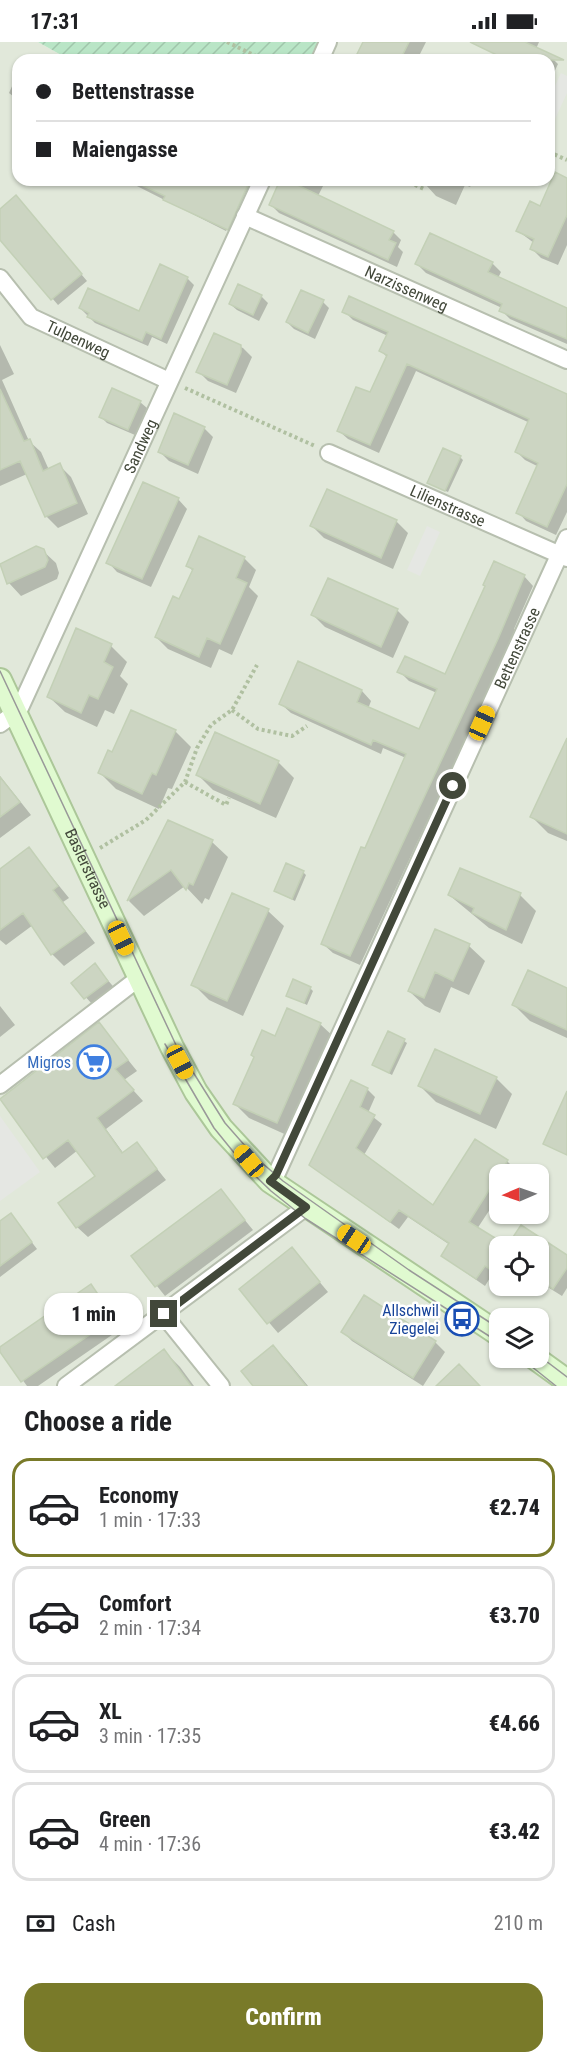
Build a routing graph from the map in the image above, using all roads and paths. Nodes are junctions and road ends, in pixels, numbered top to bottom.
1 (227, 42) edge
2 (252, 54) edge
3 (259, 186) edge
4 (417, 186) edge
5 (424, 189) dead end
6 (245, 216) junction
7 (0, 279) edge
8 (567, 360) edge
9 (169, 381) junction
10 (329, 453) joint
11 (567, 538) edge
12 (563, 556) edge
13 (257, 665) dead end
14 (0, 680) edge
15 (232, 710) junction
16 (8, 719) edge
17 (307, 726) dead end
18 (185, 782) junction
19 (229, 798) dead end
20 (84, 858) junction
21 (139, 978) junction
22 (0, 1085) edge
23 (270, 1181) junction
24 (306, 1207) junction
25 (164, 1314) junction
26 (489, 1328) edge
27 (536, 1368) edge
28 (549, 1368) edge
29 (567, 1380) edge
30 (66, 1386) edge
31 (221, 1386) edge
32 (553, 1386) edge

1 - 2 path
3 - 6 street, Sandweg
4 - 5 path
6 - 8 street, Narzissenweg
6 - 9 street, Sandweg
7 - 9 street, Tulpenweg
9 - 10 path
9 - 16 street, Sandweg
10 - 12 street, Lilienstrasse
11 - 12 street, Bettenstrasse
12 - 23 street, Bettenstrasse
13 - 15 path
14 - 16 main road, Baslerstrasse
15 - 17 path
15 - 18 path
16 - 20 main road, Baslerstrasse
18 - 19 path
18 - 20 path
20 - 21 main road, Baslerstrasse
21 - 22 street
21 - 23 main road, Baslerstrasse
23 - 24 main road, Baslerstrasse
24 - 25 street
24 - 26 main road, Baslerstrasse
25 - 30 street
25 - 31 street
27 - 32 main road
28 - 29 main road

